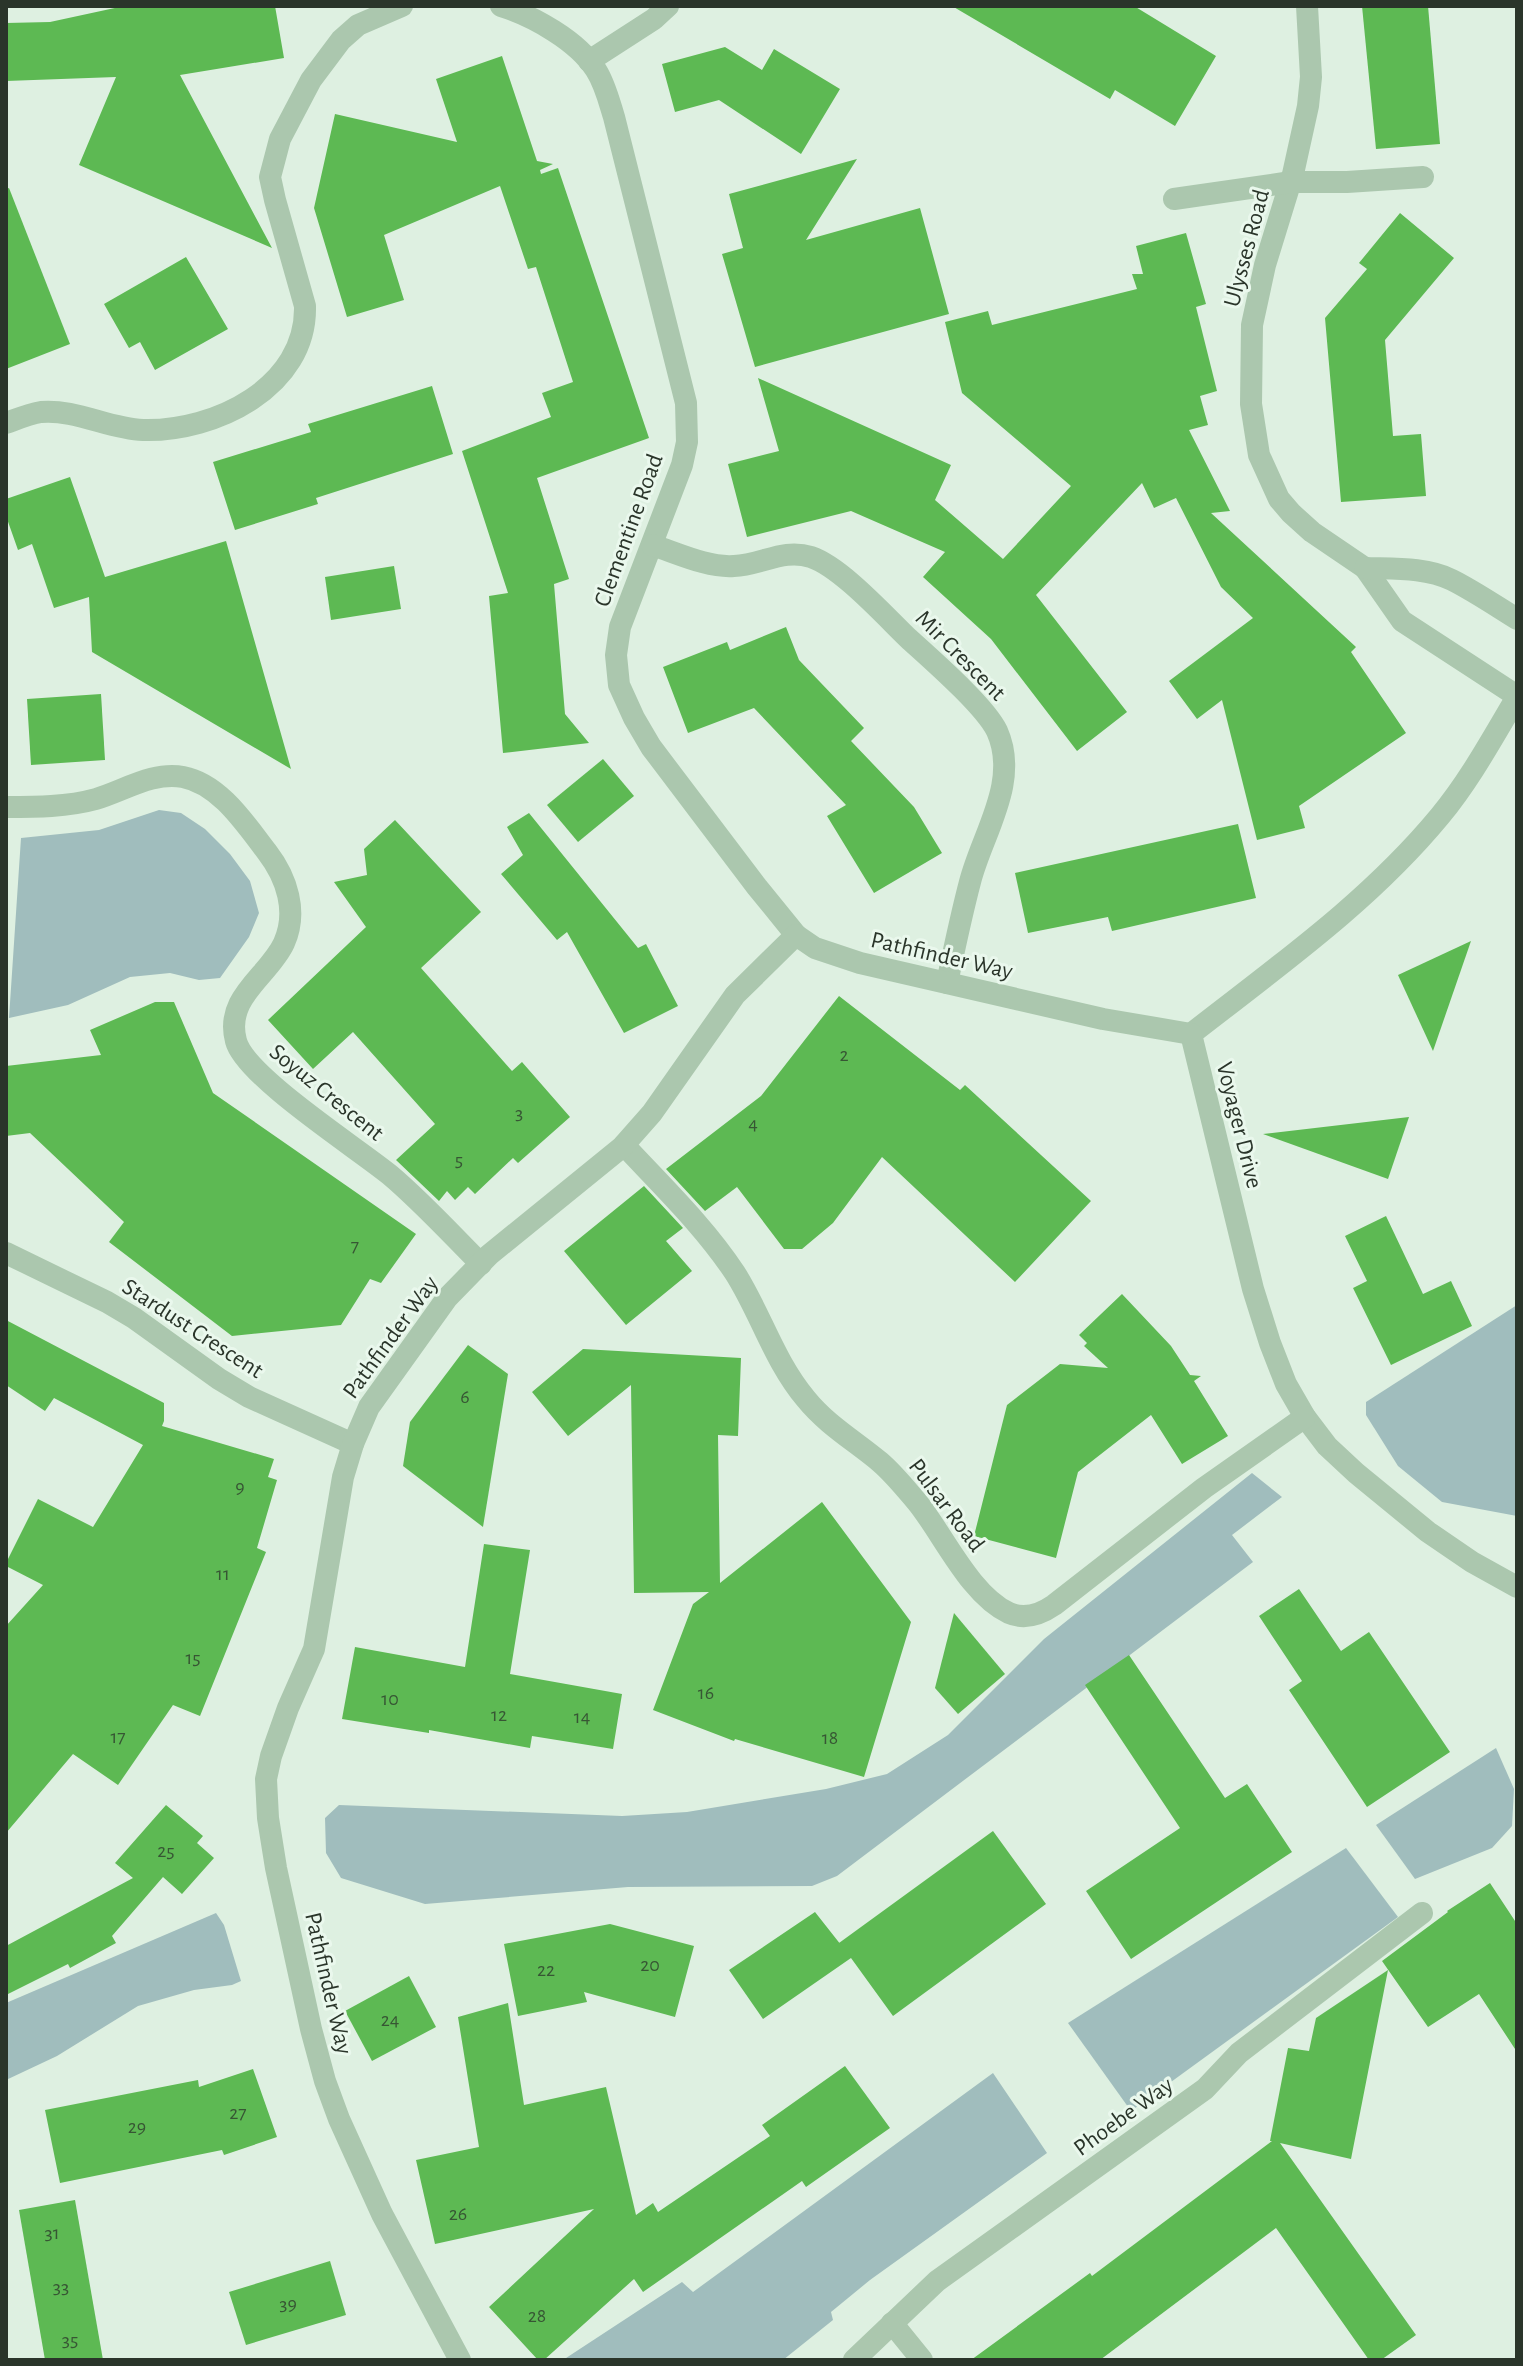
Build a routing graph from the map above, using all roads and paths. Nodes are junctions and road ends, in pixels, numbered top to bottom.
1 (402, 6) edge
2 (501, 6) edge
3 (668, 6) edge
4 (1307, 6) edge
5 (589, 61) junction
6 (1423, 177) dead end
7 (1291, 182) junction
8 (1174, 199) dead end
9 (6, 423) edge
10 (652, 545) junction
11 (1365, 568) junction
12 (1517, 619) edge
13 (1517, 696) edge
14 (6, 807) edge
15 (796, 935) junction
16 (947, 983) junction
17 (1191, 1034) junction
18 (624, 1145) junction
19 (6, 1253) edge
20 (481, 1264) junction
21 (1305, 1417) junction
22 (353, 1444) junction
23 (1517, 1587) edge
24 (1422, 1913) dead end
25 (892, 2323) junction
26 (460, 2360) edge
27 (854, 2360) edge
28 (922, 2360) edge

1 - 9 street
2 - 5 street, Clementine Road
3 - 5 street
4 - 7 street, Ulysses Road
5 - 10 street, Clementine Road
6 - 7 street, Ulysses Road
7 - 8 street
7 - 11 street, Ulysses Road
10 - 15 street, Clementine Road
10 - 16 street, Mir Crescent
11 - 12 street
11 - 13 street, Ulysses Road
13 - 17 street
14 - 20 street, Soyuz Crescent
15 - 16 street, Pathfinder Way
15 - 18 street, Pathfinder Way
16 - 17 street, Pathfinder Way
17 - 21 street, Voyager Drive
18 - 20 street, Pathfinder Way
18 - 21 street, Pulsar Road
19 - 22 street, Stardust Crescent
20 - 22 street, Pathfinder Way
21 - 23 street, Voyager Drive
22 - 26 street, Pathfinder Way
24 - 25 street, Phoebe Way
25 - 27 street, Phoebe Way
25 - 28 street

